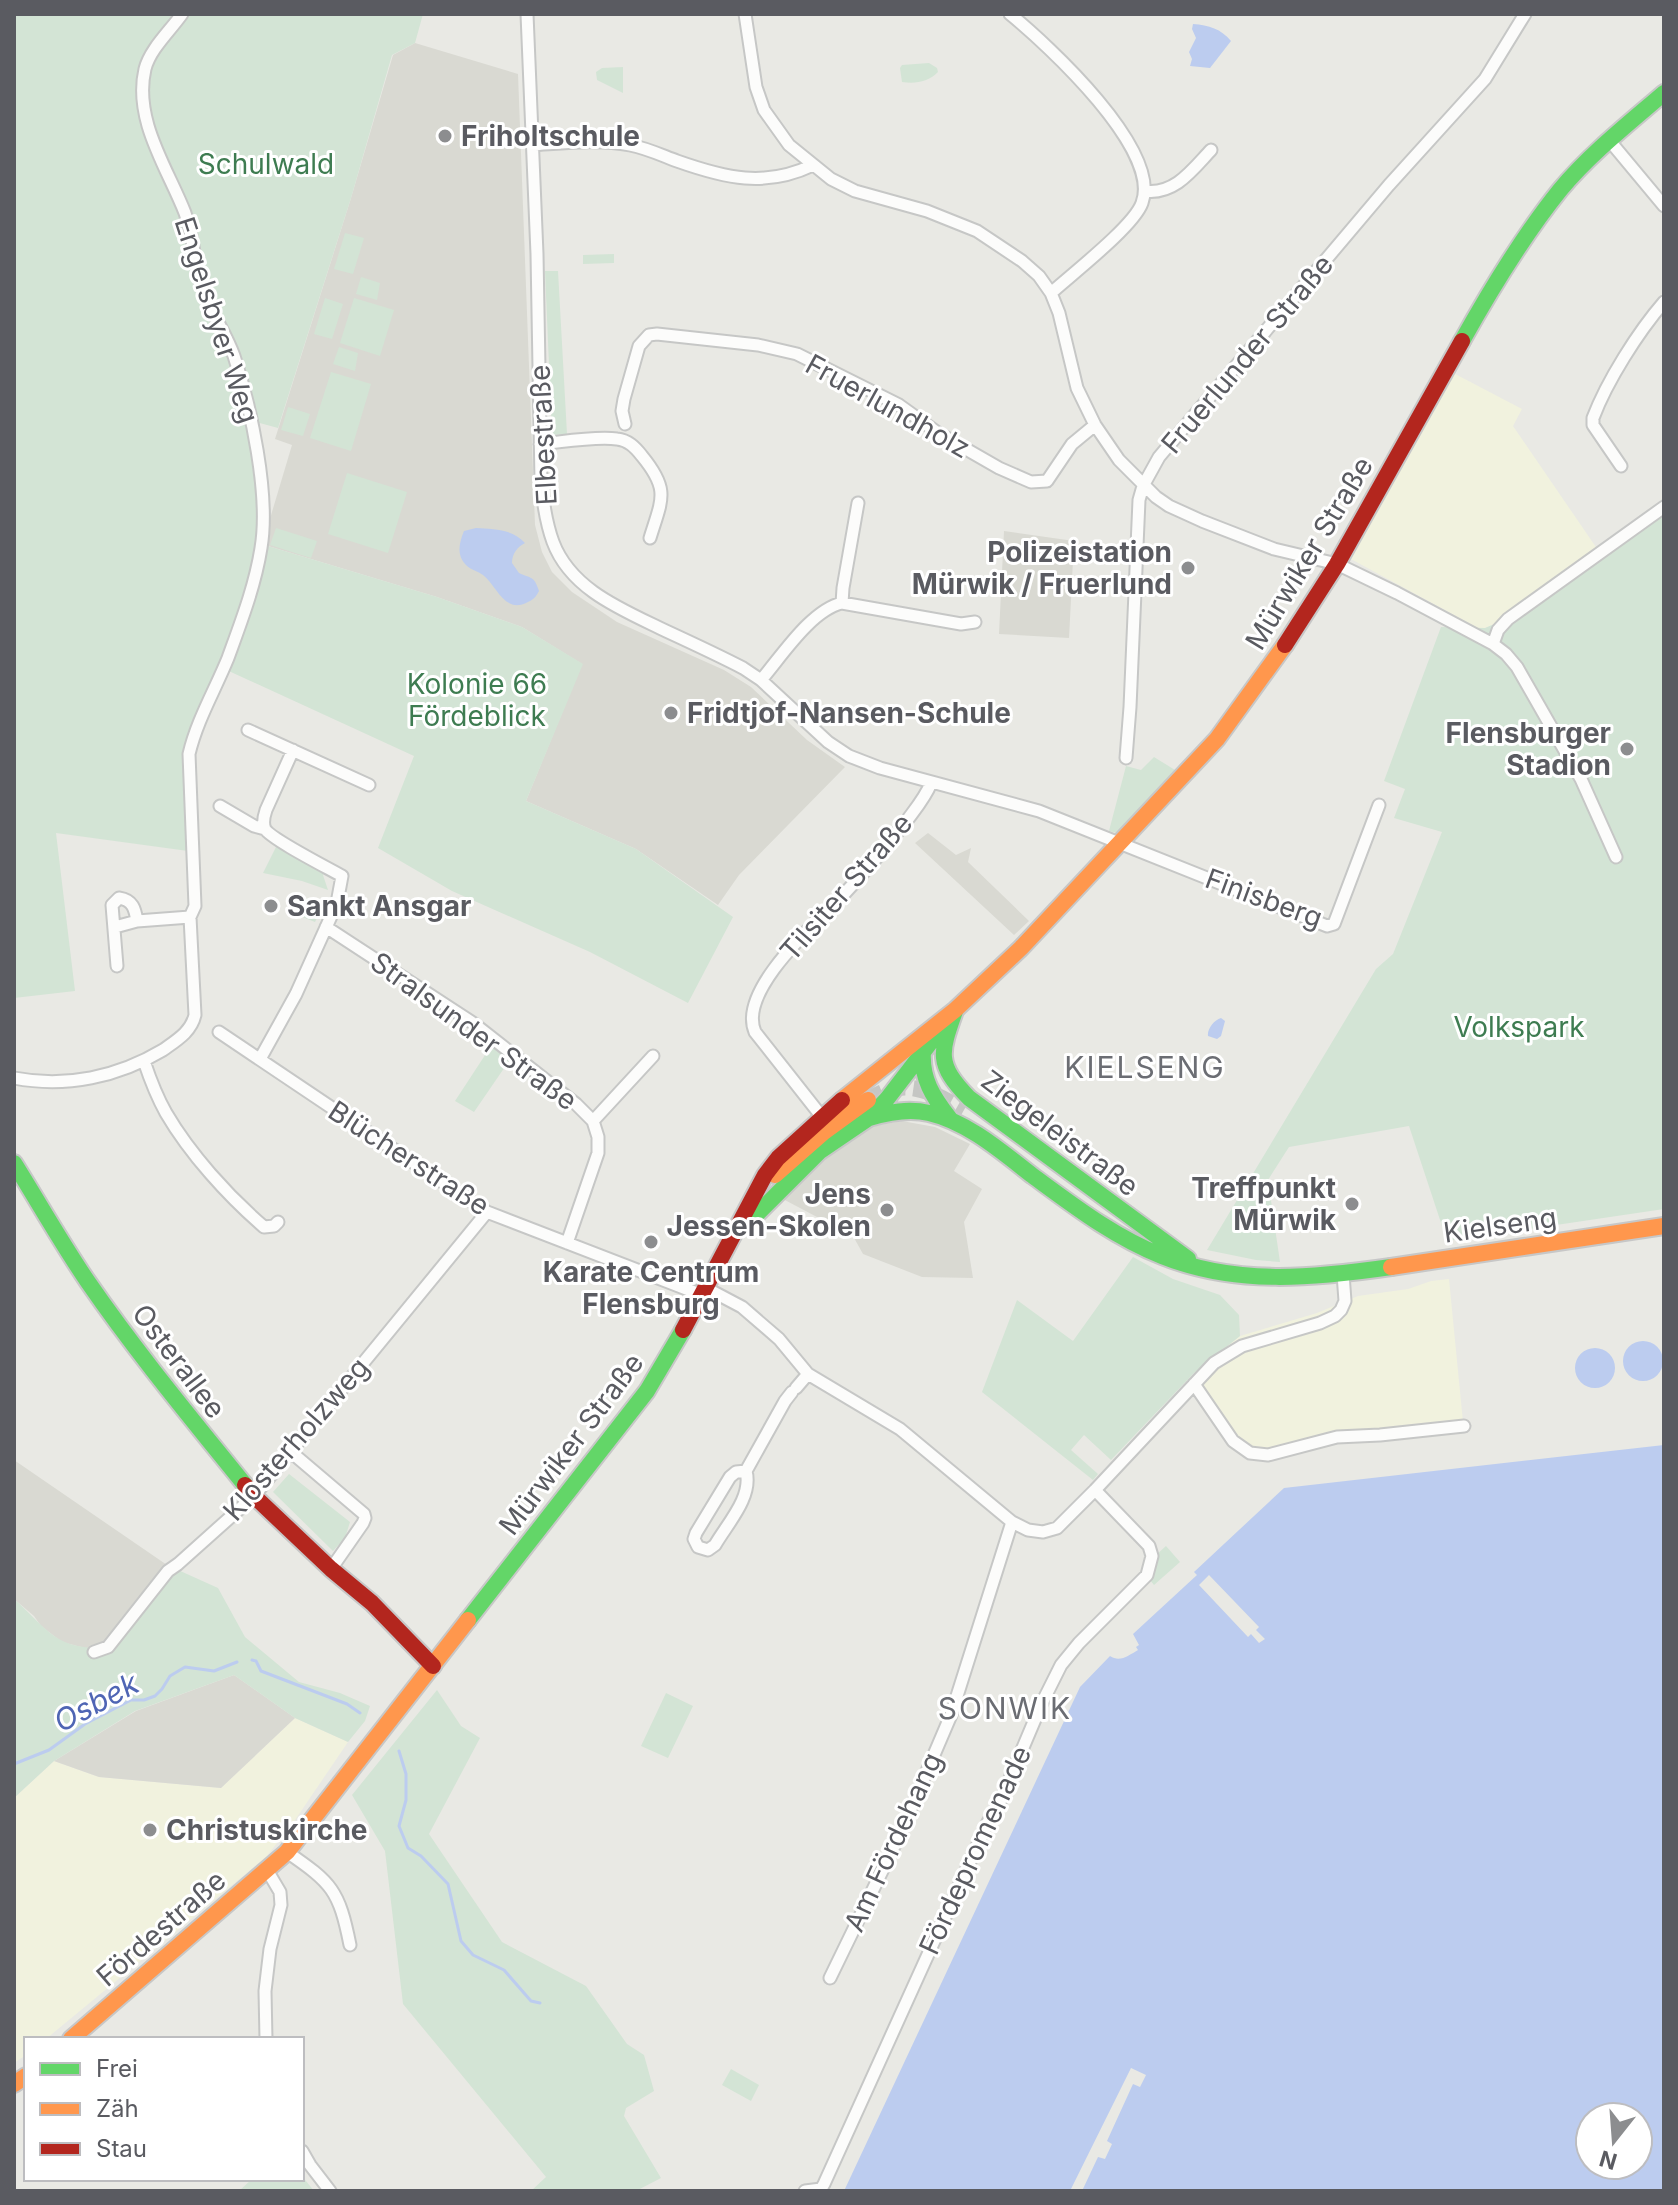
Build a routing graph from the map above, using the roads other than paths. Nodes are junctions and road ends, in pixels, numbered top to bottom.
1 (182, 14) edge
2 (527, 14) edge
3 (745, 14) edge
4 (1010, 14) edge
5 (1525, 14) edge
6 (1664, 93) edge
7 (1609, 140) junction
8 (532, 145) junction
9 (1211, 150) dead end
10 (813, 165) junction
11 (1145, 191) junction
12 (1664, 206) edge
13 (1051, 293) junction
14 (1664, 302) edge
15 (625, 424) dead end
16 (1095, 425) junction
17 (540, 444) junction
18 (1621, 466) dead end
19 (1143, 486) junction
20 (858, 503) dead end
21 (1664, 507) edge
22 (650, 538) dead end
23 (1337, 564) junction
24 (842, 603) junction
25 (975, 622) dead end
26 (1493, 644) junction
27 (761, 680) junction
28 (248, 730) dead end
29 (293, 750) junction
30 (1126, 758) dead end
31 (931, 783) junction
32 (369, 785) dead end
33 (1379, 805) dead end
34 (220, 806) dead end
35 (265, 829) junction
36 (1121, 843) junction
37 (1616, 857) dead end
38 (190, 917) junction
39 (137, 921) junction
40 (115, 927) junction
41 (326, 927) junction
42 (117, 966) dead end
43 (949, 1015) junction
44 (219, 1032) dead end
45 (923, 1052) junction
46 (653, 1056) dead end
47 (260, 1059) junction
48 (144, 1061) junction
49 (14, 1078) edge
50 (868, 1100) tunnel mouth
51 (957, 1115) junction
52 (822, 1117) junction
53 (869, 1118) junction
54 (593, 1121) junction
55 (14, 1163) edge
56 (756, 1192) junction
57 (487, 1212) junction
58 (278, 1222) dead end
59 (1664, 1226) edge
60 (731, 1240) junction
61 (567, 1243) junction
62 (1199, 1267) junction
63 (1343, 1274) junction
64 (704, 1292) junction
65 (808, 1374) junction
66 (1194, 1384) junction
67 (1464, 1426) dead end
68 (291, 1452) junction
69 (746, 1471) junction
70 (1095, 1490) junction
71 (254, 1496) junction
72 (1012, 1522) junction
73 (331, 1569) junction
74 (94, 1652) dead end
75 (433, 1666) junction
76 (287, 1852) junction
77 (267, 1870) junction
78 (350, 1945) dead end
79 (830, 1978) dead end
80 (73, 2037) edge
81 (266, 2037) edge
82 (304, 2154) edge
83 (330, 2191) edge
84 (805, 2191) edge

1 - 38 street, Engelsbyer Weg
2 - 8 street, Elbestraße
3 - 10 street
4 - 11 street
5 - 19 street, Fruerlunder Straße
6 - 7 main road, Mürwiker Straße
7 - 12 street
7 - 23 main road, Mürwiker Straße
8 - 10 street
8 - 17 street, Elbestraße
9 - 11 street
10 - 13 street
11 - 13 street
13 - 16 street
14 - 18 street
15 - 16 street, Fruerlundholz
16 - 19 street
17 - 22 street
17 - 27 street, Elbestraße
19 - 23 street
19 - 30 street, Fruerlunder Straße
20 - 24 street
21 - 26 street
23 - 26 street
23 - 36 main road, Mürwiker Straße
24 - 25 street
24 - 27 street
26 - 37 street
27 - 31 street, Elbestraße
28 - 29 street
29 - 32 street
29 - 35 street
31 - 36 street
31 - 52 street, Tilsiter Straße
33 - 36 street, Finisberg
34 - 35 street
35 - 41 street
36 - 43 main road, Mürwiker Straße
38 - 39 street
38 - 48 street, Engelsbyer Weg
39 - 40 street
39 - 40 street
40 - 42 street
41 - 47 street
41 - 54 street, Stralsunder Straße
43 - 45 main road, Mürwiker Straße
43 - 52 main road, Mürwiker Straße
43 - 62 main road, Ziegeleistraße
44 - 47 street, Blücherstraße
45 - 51 main road, Ziegeleistraße
45 - 53 main road, Mürwiker Straße
46 - 54 street
47 - 57 street, Blücherstraße
48 - 49 street
48 - 58 street
50 - 56 main road
51 - 53 main road, Ziegeleistraße
51 - 62 main road, Ziegeleistraße
52 - 56 main road, Mürwiker Straße
53 - 60 main road, Mürwiker Straße
54 - 61 street, Stralsunder Straße
55 - 71 main road, Osterallee
56 - 60 main road, Mürwiker Straße
57 - 61 street, Blücherstraße
57 - 68 street, Klosterholzweg
59 - 63 main road, Kielseng
60 - 64 main road, Mürwiker Straße
61 - 64 street, Blücherstraße
62 - 63 main road, Ziegeleistraße
63 - 66 street
64 - 65 street, Blücherstraße
64 - 75 main road, Mürwiker Straße
65 - 69 street
65 - 72 street, Blücherstraße
66 - 67 street
66 - 70 street
68 - 71 street, Klosterholzweg
68 - 73 street
69 - 69 street
70 - 72 street
70 - 84 street, Fördepromenade
71 - 73 main road, Osterallee
71 - 74 street, Klosterholzweg
72 - 79 street, Am Fördehang
73 - 75 main road, Osterallee
75 - 76 main road, Fördestraße
76 - 77 main road, Fördestraße
76 - 78 street
77 - 80 main road, Fördestraße
77 - 81 street
82 - 83 street

